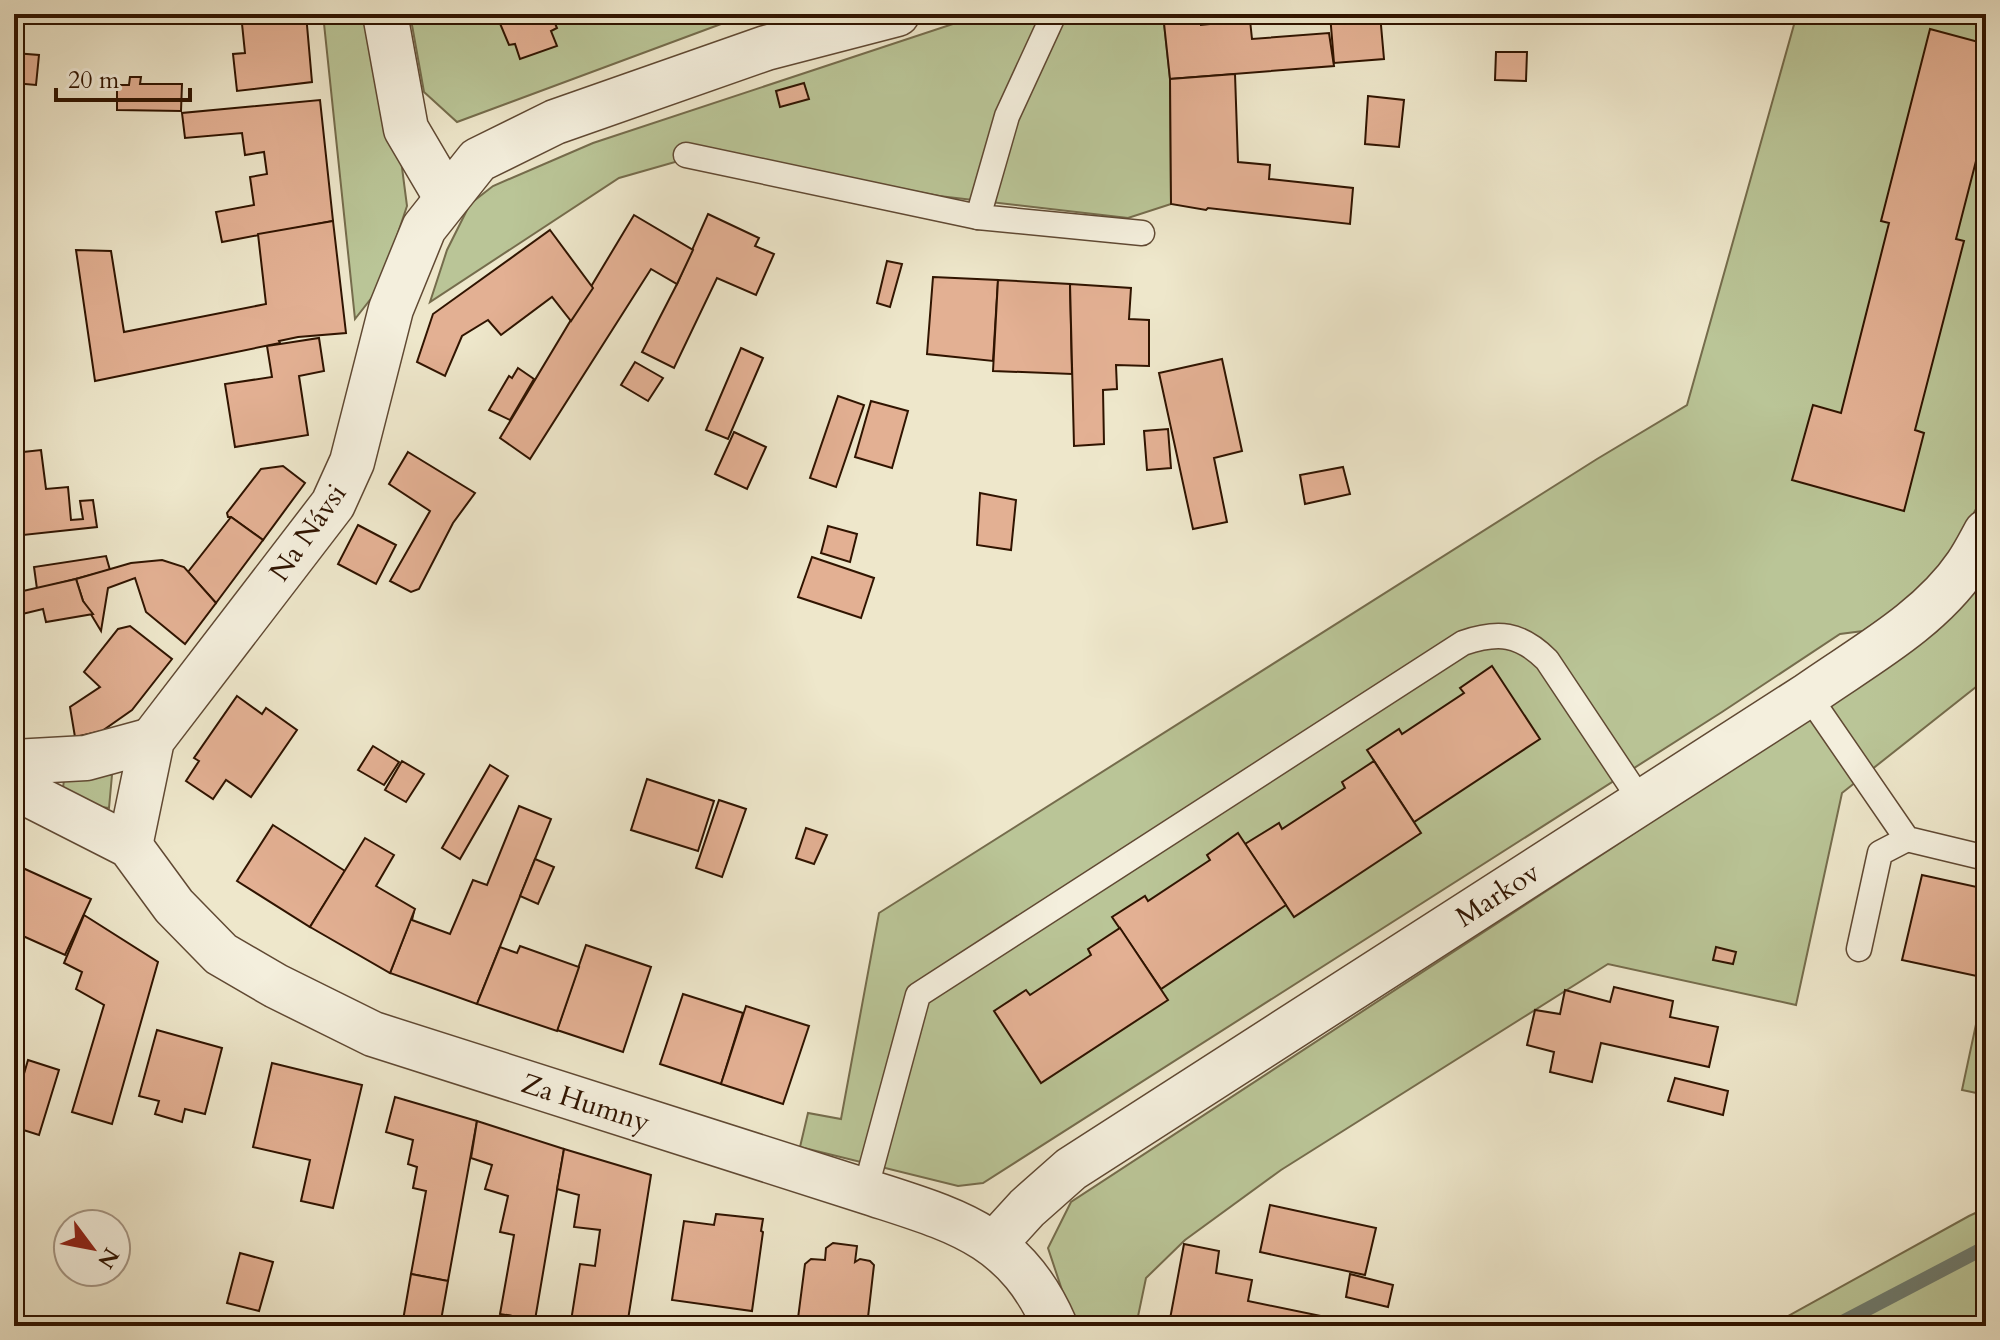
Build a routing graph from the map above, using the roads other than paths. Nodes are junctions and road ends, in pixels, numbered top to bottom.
1 (385, 14) edge
2 (897, 14) edge
3 (1054, 14) edge
4 (686, 155) dead end
5 (446, 197) junction
6 (978, 217) junction
7 (1142, 233) dead end
8 (1986, 532) edge
9 (1808, 695) junction
10 (152, 740) junction
11 (14, 762) edge
12 (14, 787) edge
13 (1641, 801) junction
14 (1907, 839) junction
15 (130, 846) junction
16 (1986, 858) edge
17 (1859, 949) dead end
18 (865, 1191) junction
19 (995, 1243) junction
20 (1055, 1326) edge

1 - 5 street
2 - 5 street, Na Návsi
3 - 6 lane
4 - 6 lane
5 - 10 street, Na Návsi
6 - 7 lane
8 - 9 street, Markov
9 - 13 street, Markov
9 - 14 lane
10 - 11 street
10 - 15 street, Na Návsi
12 - 15 street
13 - 18 lane
13 - 19 street, Markov
14 - 16 lane
14 - 17 lane
15 - 18 street, Za Humny
18 - 19 street, Za Humny
19 - 20 street, Za Humny

